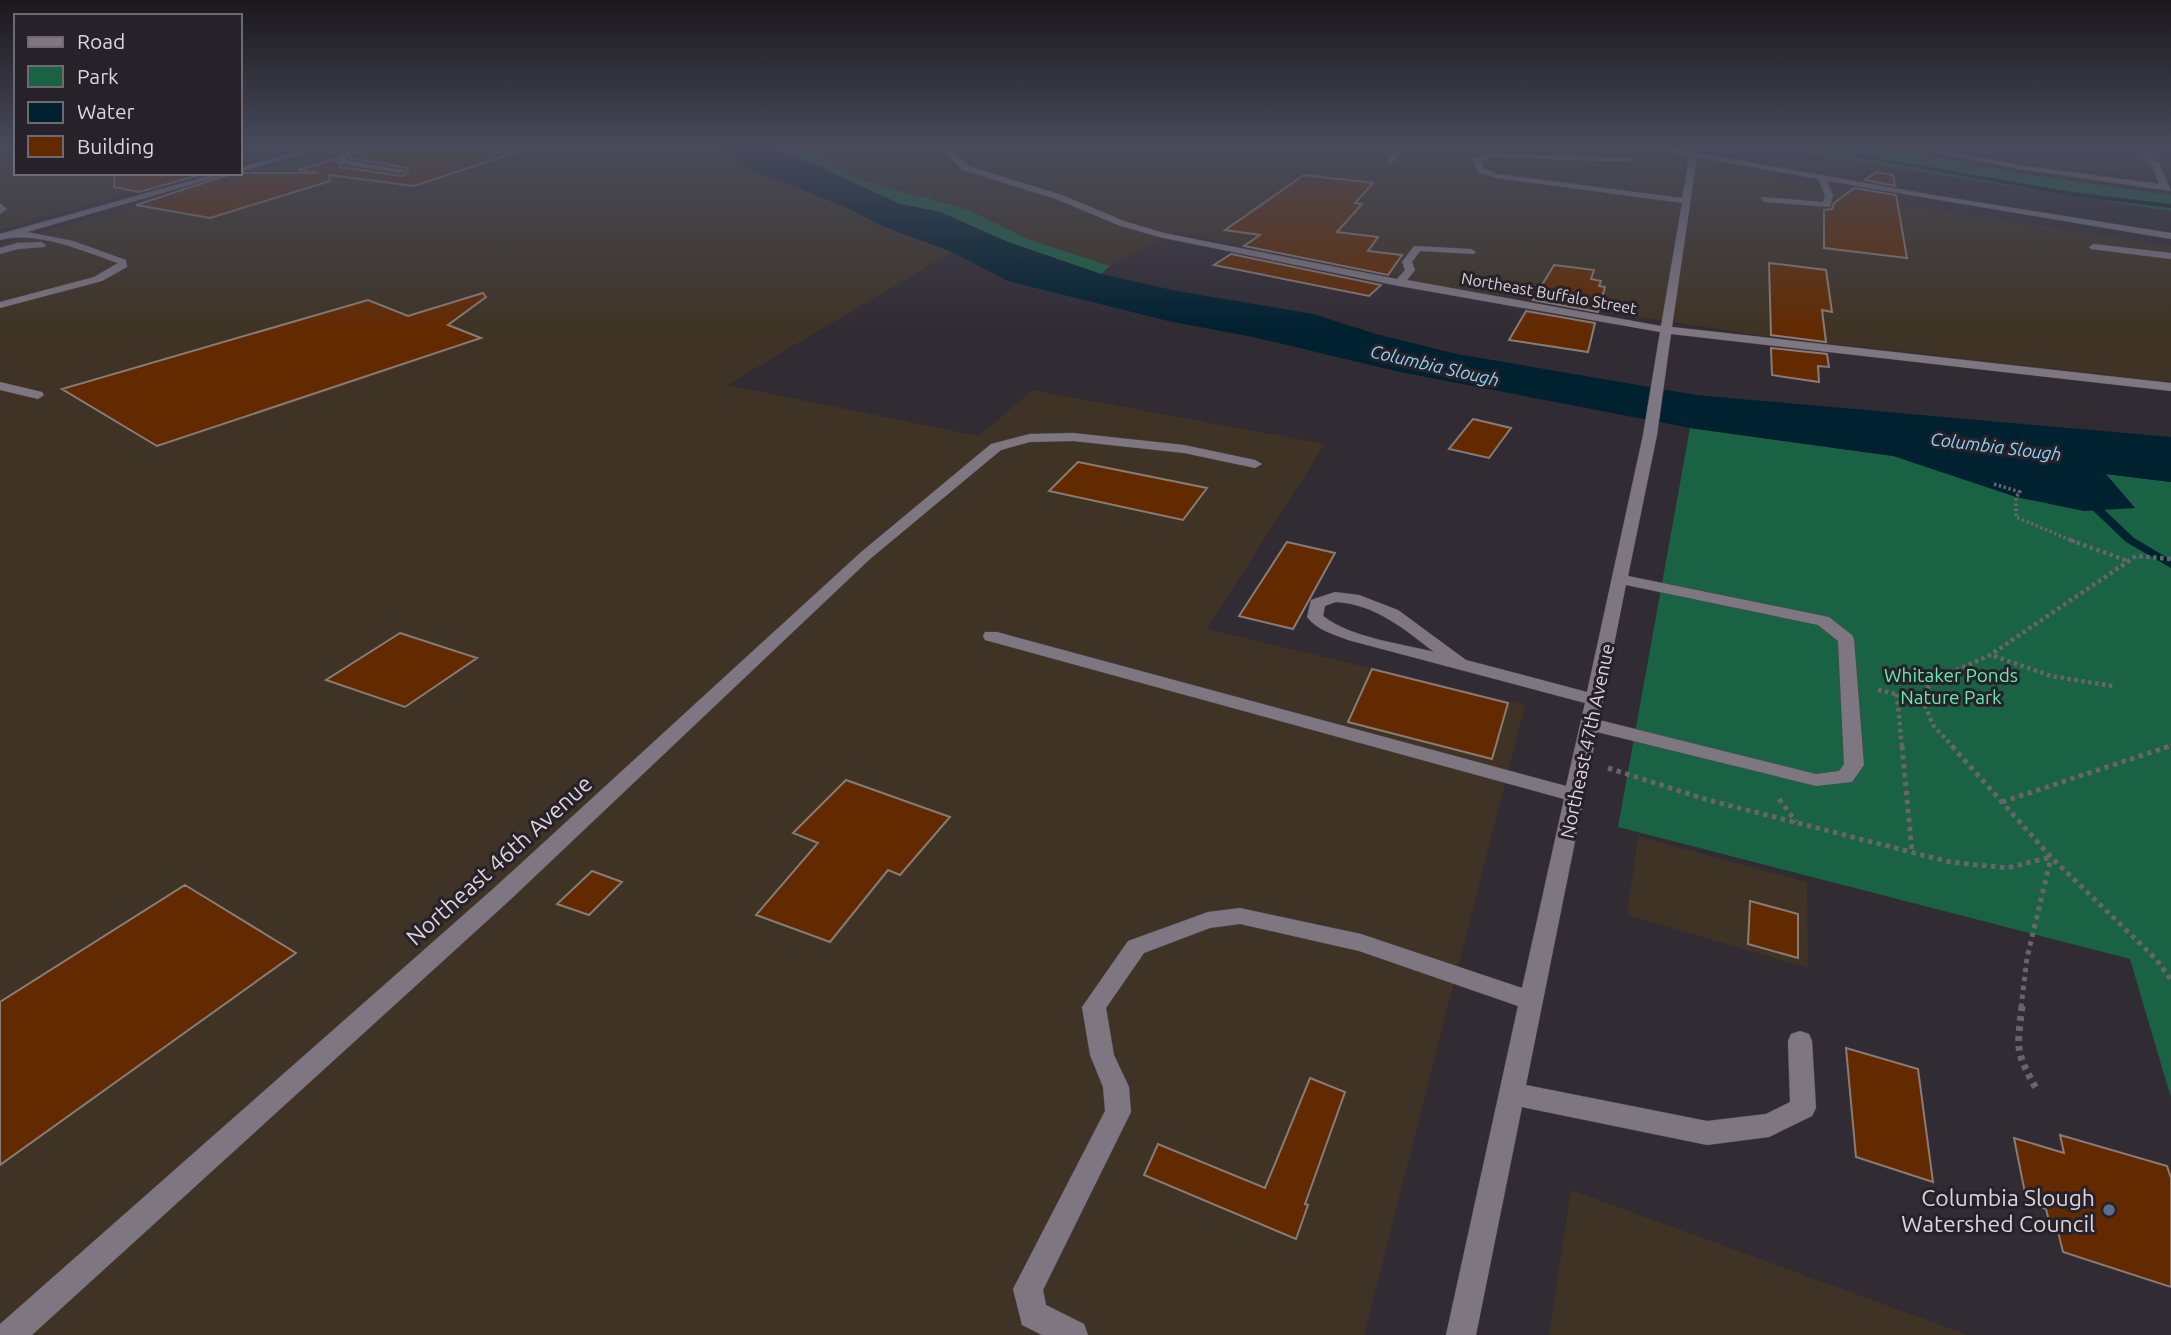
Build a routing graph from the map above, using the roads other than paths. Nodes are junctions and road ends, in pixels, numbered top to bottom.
1 (109, 206) edge
2 (1082, 206) edge
3 (1686, 206) edge
4 (1992, 206) edge
5 (6, 235) edge
6 (2171, 236) edge
7 (56, 240) junction
8 (2094, 247) dead end
9 (0, 251) edge
10 (1471, 252) dead end
11 (2171, 256) edge
12 (1399, 283) junction
13 (0, 305) edge
14 (1668, 330) junction
15 (0, 386) edge
16 (2171, 387) edge
17 (38, 395) dead end
18 (1255, 464) dead end
19 (1620, 579) junction
20 (991, 636) dead end
21 (1459, 663) junction
22 (1595, 699) junction
23 (1590, 724) junction
24 (1575, 796) junction
25 (1533, 1001) junction
26 (1800, 1041) dead end
27 (1514, 1094) junction
28 (10, 1335) edge
29 (1073, 1335) edge
30 (1461, 1335) edge

1 - 5 street
2 - 12 street, Northeast Buffalo Street
3 - 14 street, Northeast 47th Avenue
4 - 6 street
5 - 7 street
7 - 9 street
7 - 13 street
8 - 11 street
10 - 12 street
12 - 14 street, Northeast Buffalo Street
14 - 16 street, Northeast Buffalo Street
14 - 19 street, Northeast 47th Avenue
15 - 17 street
18 - 28 street, Northeast 46th Avenue
19 - 22 street, Northeast 47th Avenue
19 - 23 street
20 - 24 street
21 - 21 street
21 - 22 street
22 - 23 street, Northeast 47th Avenue
23 - 24 street, Northeast 47th Avenue
24 - 25 street, Northeast 47th Avenue
25 - 27 street, Northeast 47th Avenue
25 - 29 street
26 - 27 street
27 - 30 street, Northeast 47th Avenue

